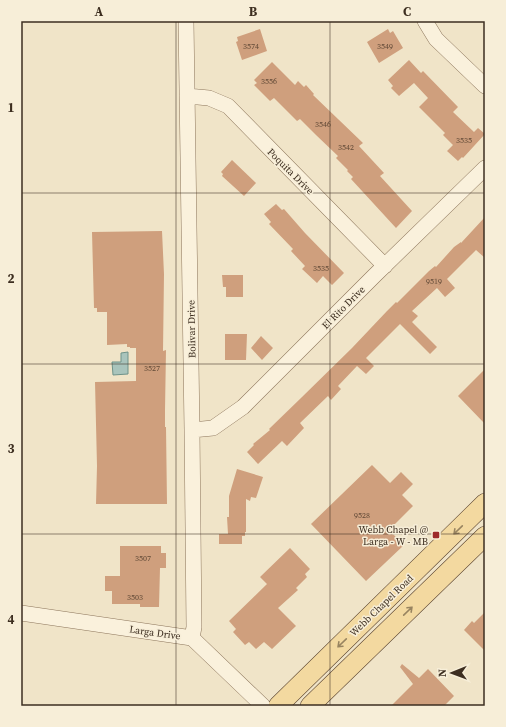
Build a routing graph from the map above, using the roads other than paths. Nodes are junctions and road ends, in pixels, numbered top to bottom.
1 (186, 21) edge
2 (425, 21) edge
3 (485, 86) edge
4 (187, 96) junction
5 (485, 168) edge
6 (384, 266) junction
7 (192, 430) junction
8 (485, 503) edge
9 (485, 536) edge
10 (431, 556) junction
11 (448, 572) junction
12 (21, 613) edge
13 (192, 638) junction
14 (263, 706) edge
15 (278, 706) edge
16 (310, 706) edge

1 - 4 street, Bolivar Drive
2 - 3 street
4 - 6 street, Poquita Drive
4 - 7 street, Bolivar Drive
5 - 6 street, El Rito Drive
6 - 7 street, El Rito Drive
7 - 13 street, Bolivar Drive
8 -> 10 main road, Webb Chapel Road
9 - 11 main road
10 - 11 main road
10 -> 15 main road, Webb Chapel Road
16 -> 11 main road
12 - 13 street, Larga Drive
13 - 14 street, Larga Drive

